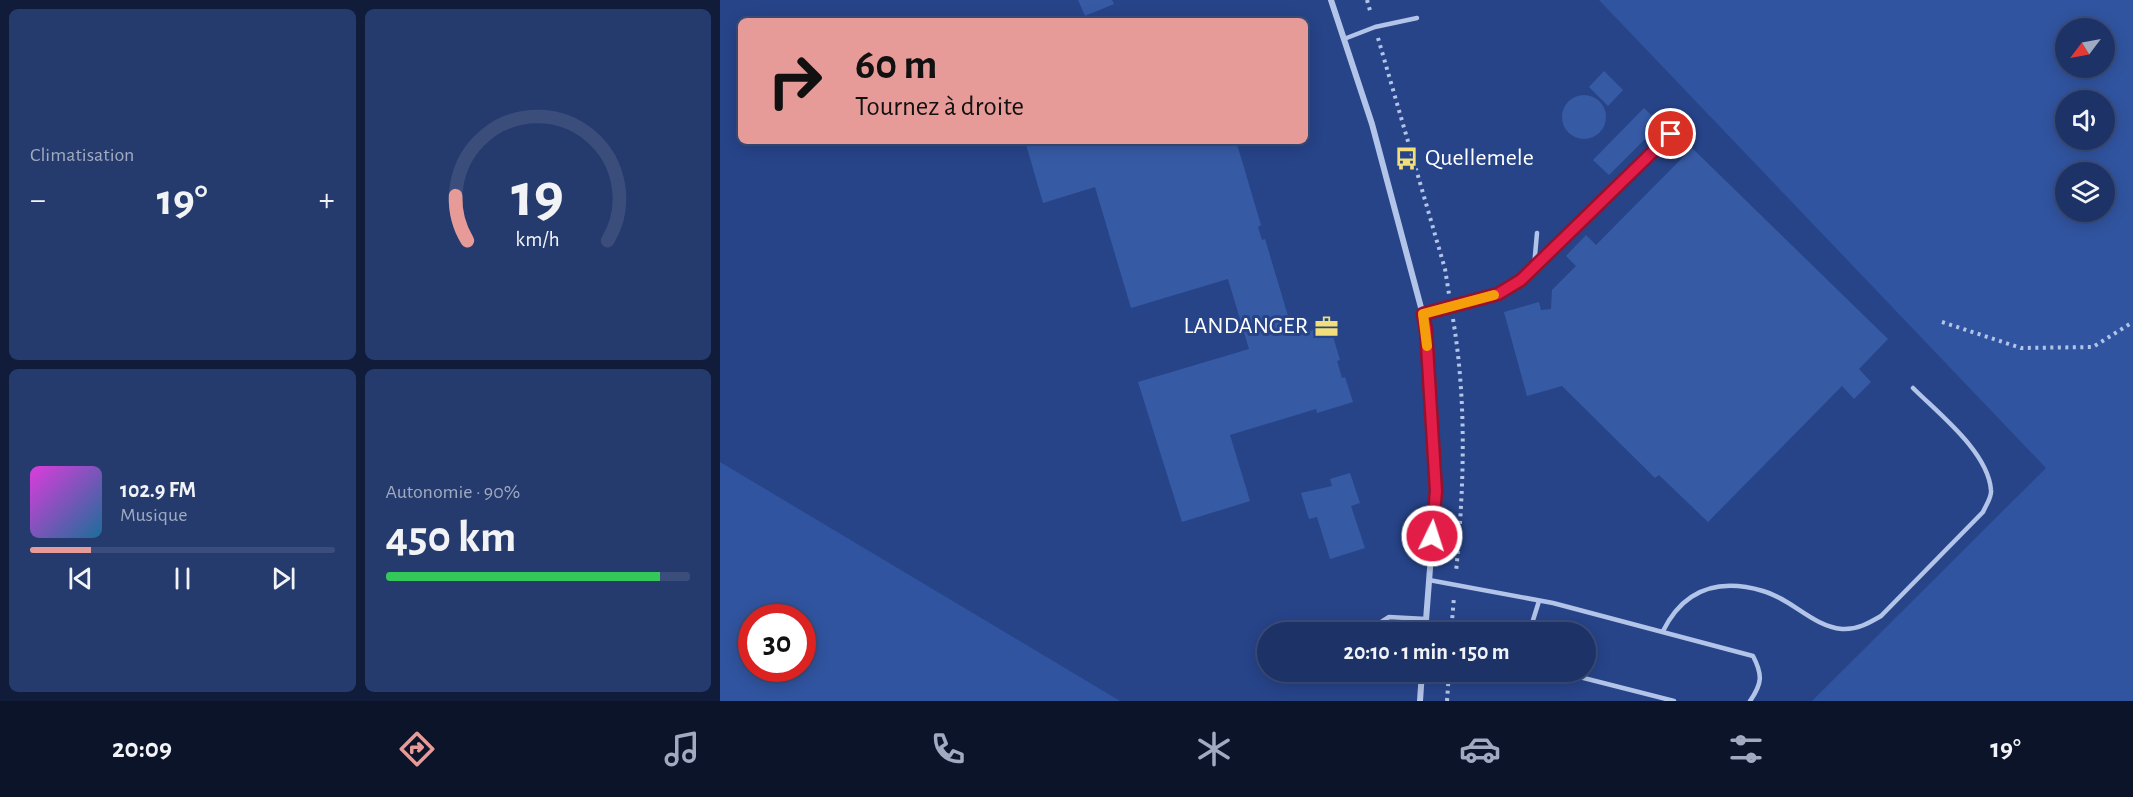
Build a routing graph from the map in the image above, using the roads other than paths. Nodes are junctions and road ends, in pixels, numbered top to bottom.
1 (1331, 0) edge
2 (1417, 18) dead end
3 (1344, 39) junction
4 (1671, 134) dead end
5 (1537, 233) dead end
6 (1534, 267) junction
7 (1423, 314) junction
8 (1913, 388) dead end
9 (1429, 580) junction
10 (1539, 601) junction
11 (1426, 619) junction
12 (1381, 622) edge
13 (1426, 622) edge
14 (1532, 622) edge
15 (1663, 631) junction
16 (1596, 681) edge
17 (1421, 682) edge
18 (1420, 701) edge
19 (1674, 701) edge
20 (1750, 701) edge

1 - 3 street
2 - 3 lane
3 - 7 street
4 - 6 lane
5 - 6 lane
6 - 7 lane
7 - 9 street
8 - 15 lane
9 - 10 lane
9 - 11 street
10 - 14 lane
10 - 15 lane
11 - 12 lane
11 - 13 street
15 - 20 lane
16 - 19 lane
17 - 18 street

